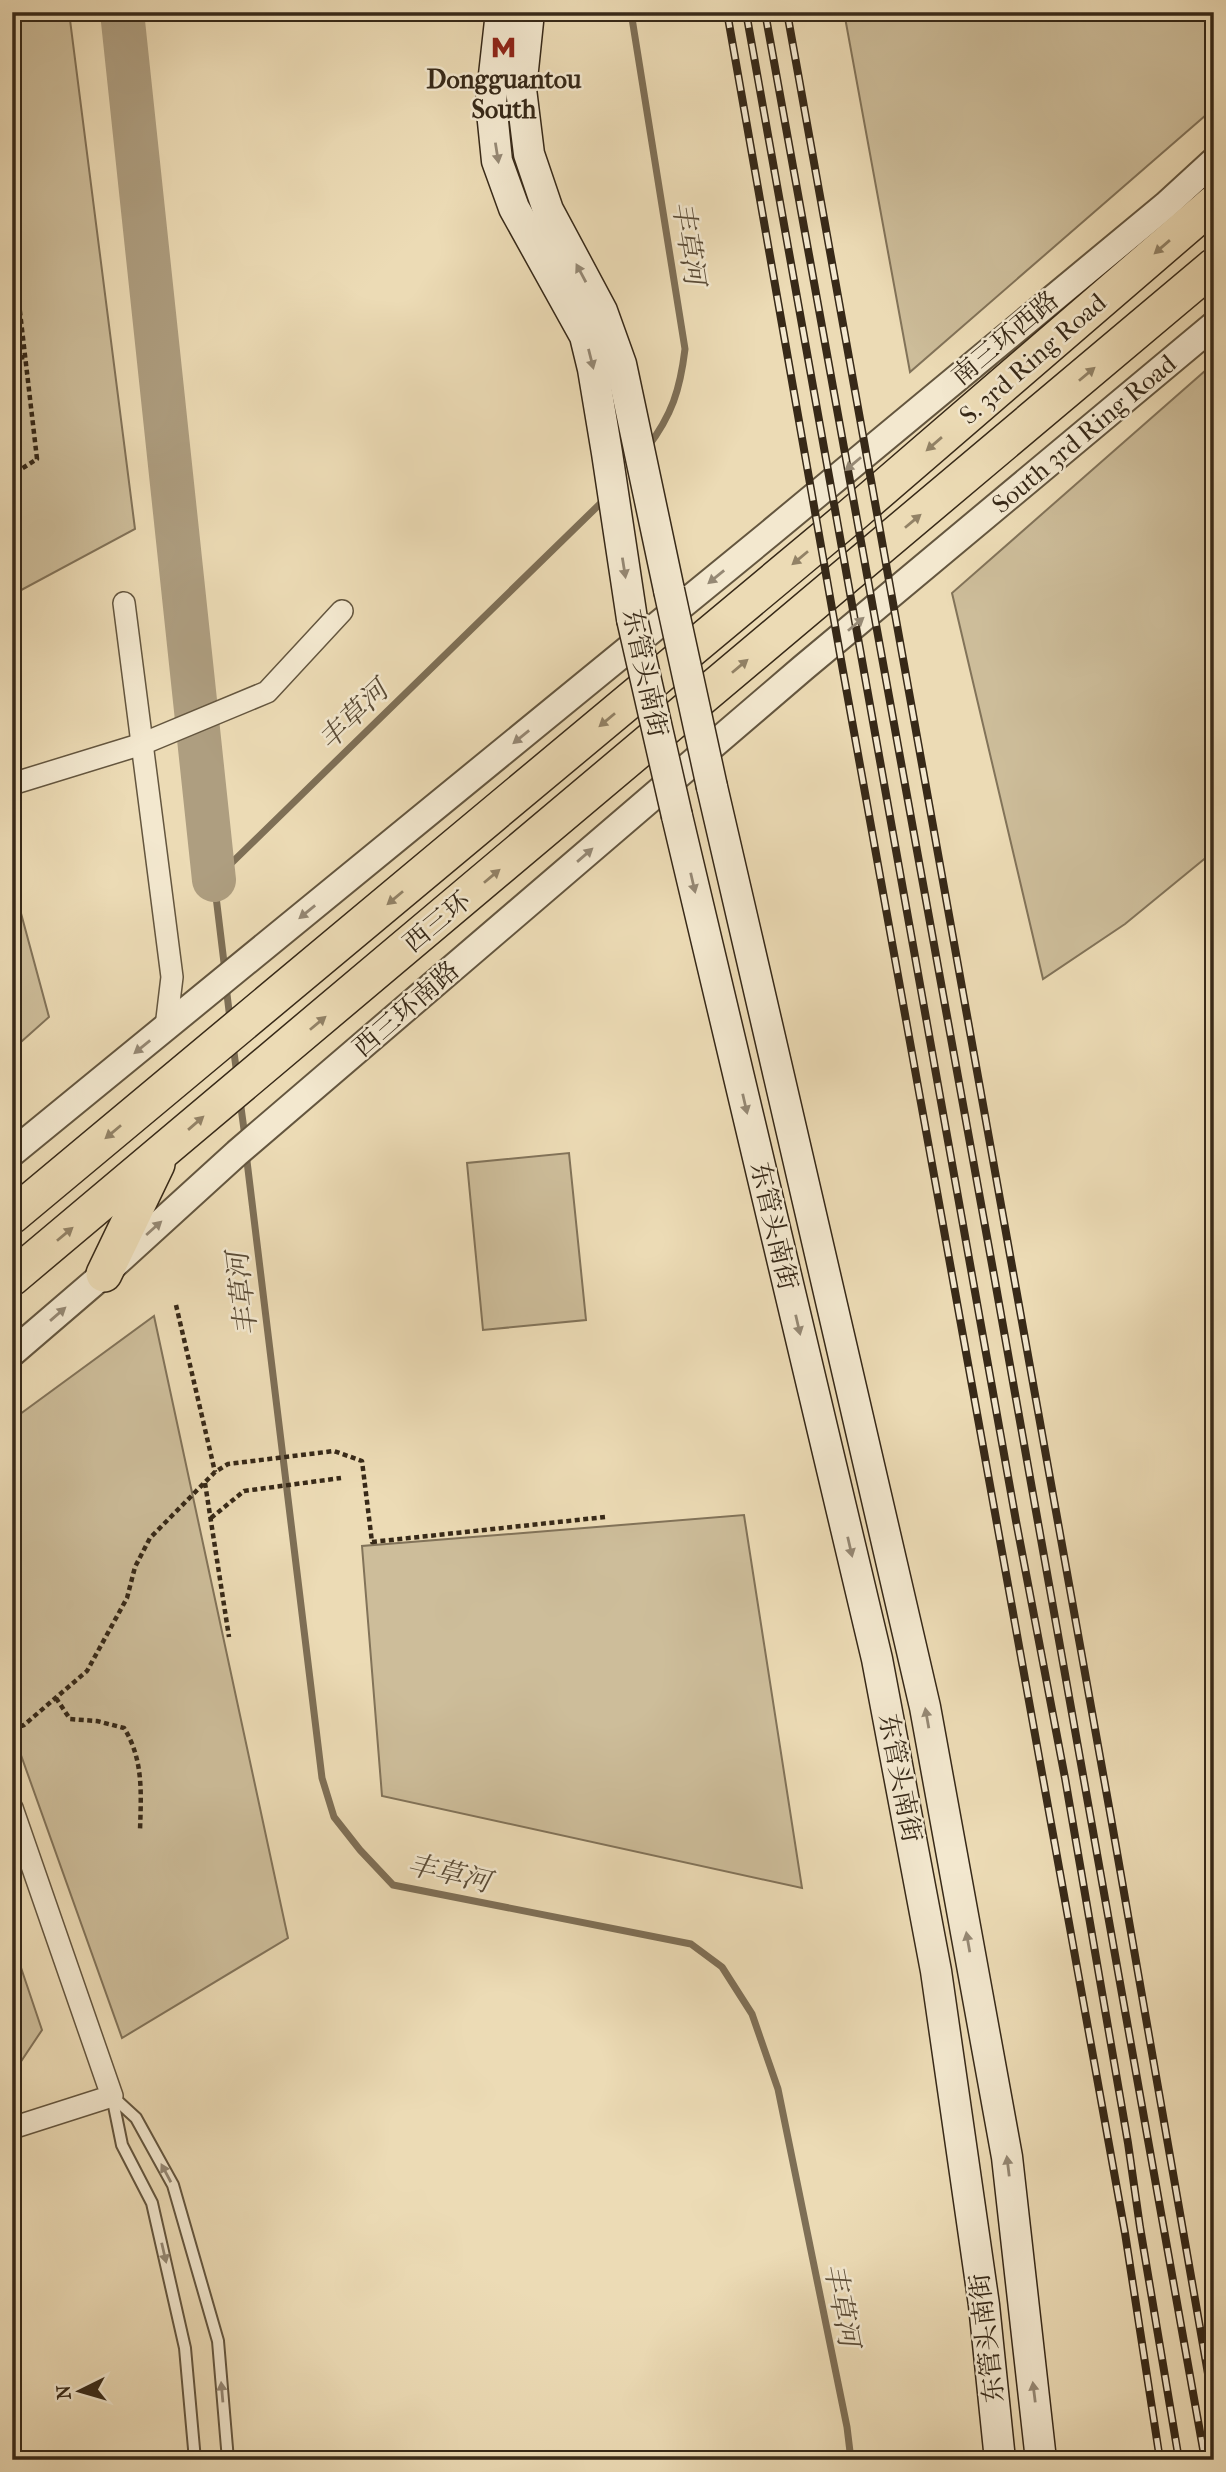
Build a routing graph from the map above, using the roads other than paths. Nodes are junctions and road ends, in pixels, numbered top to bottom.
1 (501, 12) edge
2 (529, 12) edge
3 (1214, 161) edge
4 (1214, 203) edge
5 (1214, 266) edge
6 (1214, 325) edge
7 (852, 515) joint
8 (861, 565) joint
9 (124, 603) dead end
10 (342, 611) dead end
11 (803, 668) joint
12 (142, 744) junction
13 (12, 784) edge
14 (166, 1027) junction
15 (163, 1152) junction
16 (12, 1153) edge
17 (57, 1179) junction
18 (12, 1197) edge
19 (12, 1216) edge
20 (104, 1274) junction
21 (12, 1278) edge
22 (12, 1353) edge
23 (12, 1808) edge
24 (113, 2096) junction
25 (12, 2128) edge
26 (195, 2460) edge
27 (228, 2460) edge
28 (1000, 2460) edge
29 (1041, 2460) edge

1 -> 28 main road, 东管头南街, bridge
29 -> 2 main road, 东管头南街, bridge
3 -> 14 street, 南三环西路
4 -> 7 highway, S. 3rd Ring Road
8 -> 5 highway, S. 3rd Ring Road
11 -> 6 street, South 3rd Ring Road
7 -> 17 highway, 西三环
15 -> 8 highway, 西三环
9 - 12 street
10 - 12 street
20 -> 11 street, 西三环南路
12 - 13 street
12 - 14 street
14 -> 16 street
15 - 20 highway
21 -> 15 highway, 西三环
17 - 18 highway
17 - 19 highway, 西三环
22 -> 20 street, 西三环南路
23 - 24 street
24 - 25 street
24 -> 26 lane
27 -> 24 lane

